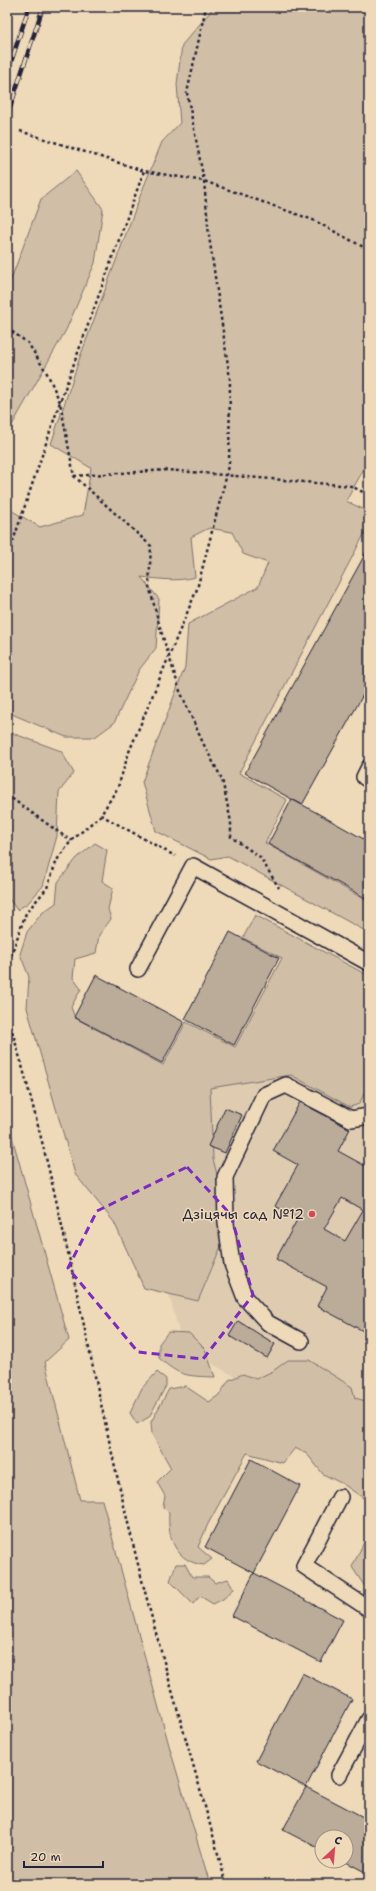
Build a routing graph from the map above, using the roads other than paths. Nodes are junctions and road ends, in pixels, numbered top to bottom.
1 (369, 767) edge
2 (369, 780) edge
3 (369, 963) edge
4 (138, 969) dead end
5 (369, 1116) edge
6 (301, 1341) dead end
7 (340, 1497) dead end
8 (369, 1609) edge
9 (369, 1719) edge
10 (338, 1775) dead end

1 - 2 lane
3 - 4 lane
5 - 6 lane
7 - 8 lane
9 - 10 lane

